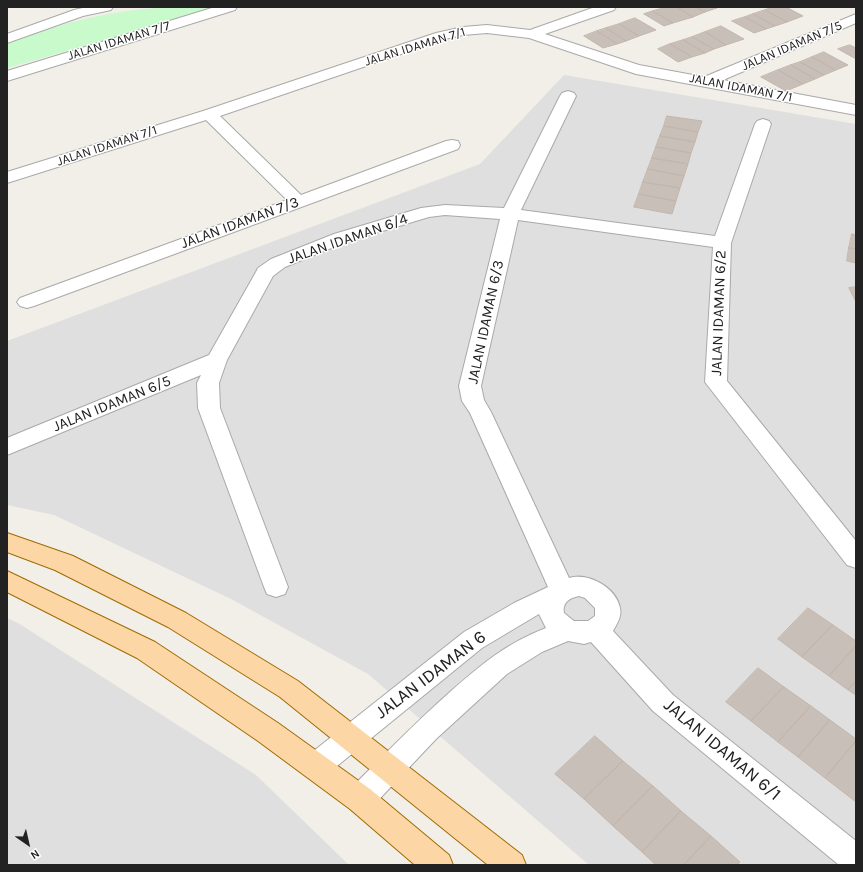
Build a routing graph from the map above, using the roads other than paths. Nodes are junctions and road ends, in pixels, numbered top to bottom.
1 (106, 7) edge
2 (609, 7) edge
3 (223, 8) edge
4 (856, 18) edge
5 (532, 34) junction
6 (7, 39) edge
7 (7, 76) edge
8 (706, 82) junction
9 (568, 96) dead end
10 (856, 110) edge
11 (209, 114) junction
12 (763, 124) dead end
13 (452, 145) dead end
14 (7, 178) edge
15 (299, 202) junction
16 (510, 214) junction
17 (722, 243) junction
18 (27, 302) dead end
19 (217, 360) junction
20 (7, 447) edge
21 (7, 542) edge
22 (856, 558) edge
23 (7, 581) edge
24 (276, 587) dead end
25 (559, 592) junction
26 (568, 630) junction
27 (596, 630) junction
28 (350, 738) junction
29 (316, 766) junction
30 (389, 768) junction
31 (360, 799) junction
32 (856, 860) edge
33 (438, 865) edge
34 (511, 865) edge

1 - 6 street
2 - 5 street
3 - 7 street, JALAN IDAMAN 7/7
4 - 8 street, JALAN IDAMAN 7/5
5 - 8 street, JALAN IDAMAN 7/1
5 - 11 street, JALAN IDAMAN 7/1
8 - 10 street, JALAN IDAMAN 7/1
9 - 16 street, JALAN IDAMAN 6/3
11 - 14 street, JALAN IDAMAN 7/1
11 - 15 street
12 - 17 street, JALAN IDAMAN 6/2
13 - 15 street, JALAN IDAMAN 7/3
15 - 18 street, JALAN IDAMAN 7/3
16 - 17 street, JALAN IDAMAN 6/4
16 - 19 street, JALAN IDAMAN 6/4
16 - 25 street, JALAN IDAMAN 6/3
17 - 22 street, JALAN IDAMAN 6/2
19 - 20 street, JALAN IDAMAN 6/5
19 - 24 street, JALAN IDAMAN 6/4
21 - 28 main road
23 - 29 main road
25 - 26 street
25 - 27 street
25 - 28 street, JALAN IDAMAN 6
26 - 27 street
26 - 30 street, JALAN IDAMAN 6
27 - 32 street, JALAN IDAMAN 6/1
28 - 29 street, JALAN IDAMAN 6
28 - 30 main road
29 - 31 main road
30 - 31 street, JALAN IDAMAN 6
30 - 34 main road
31 - 33 main road

